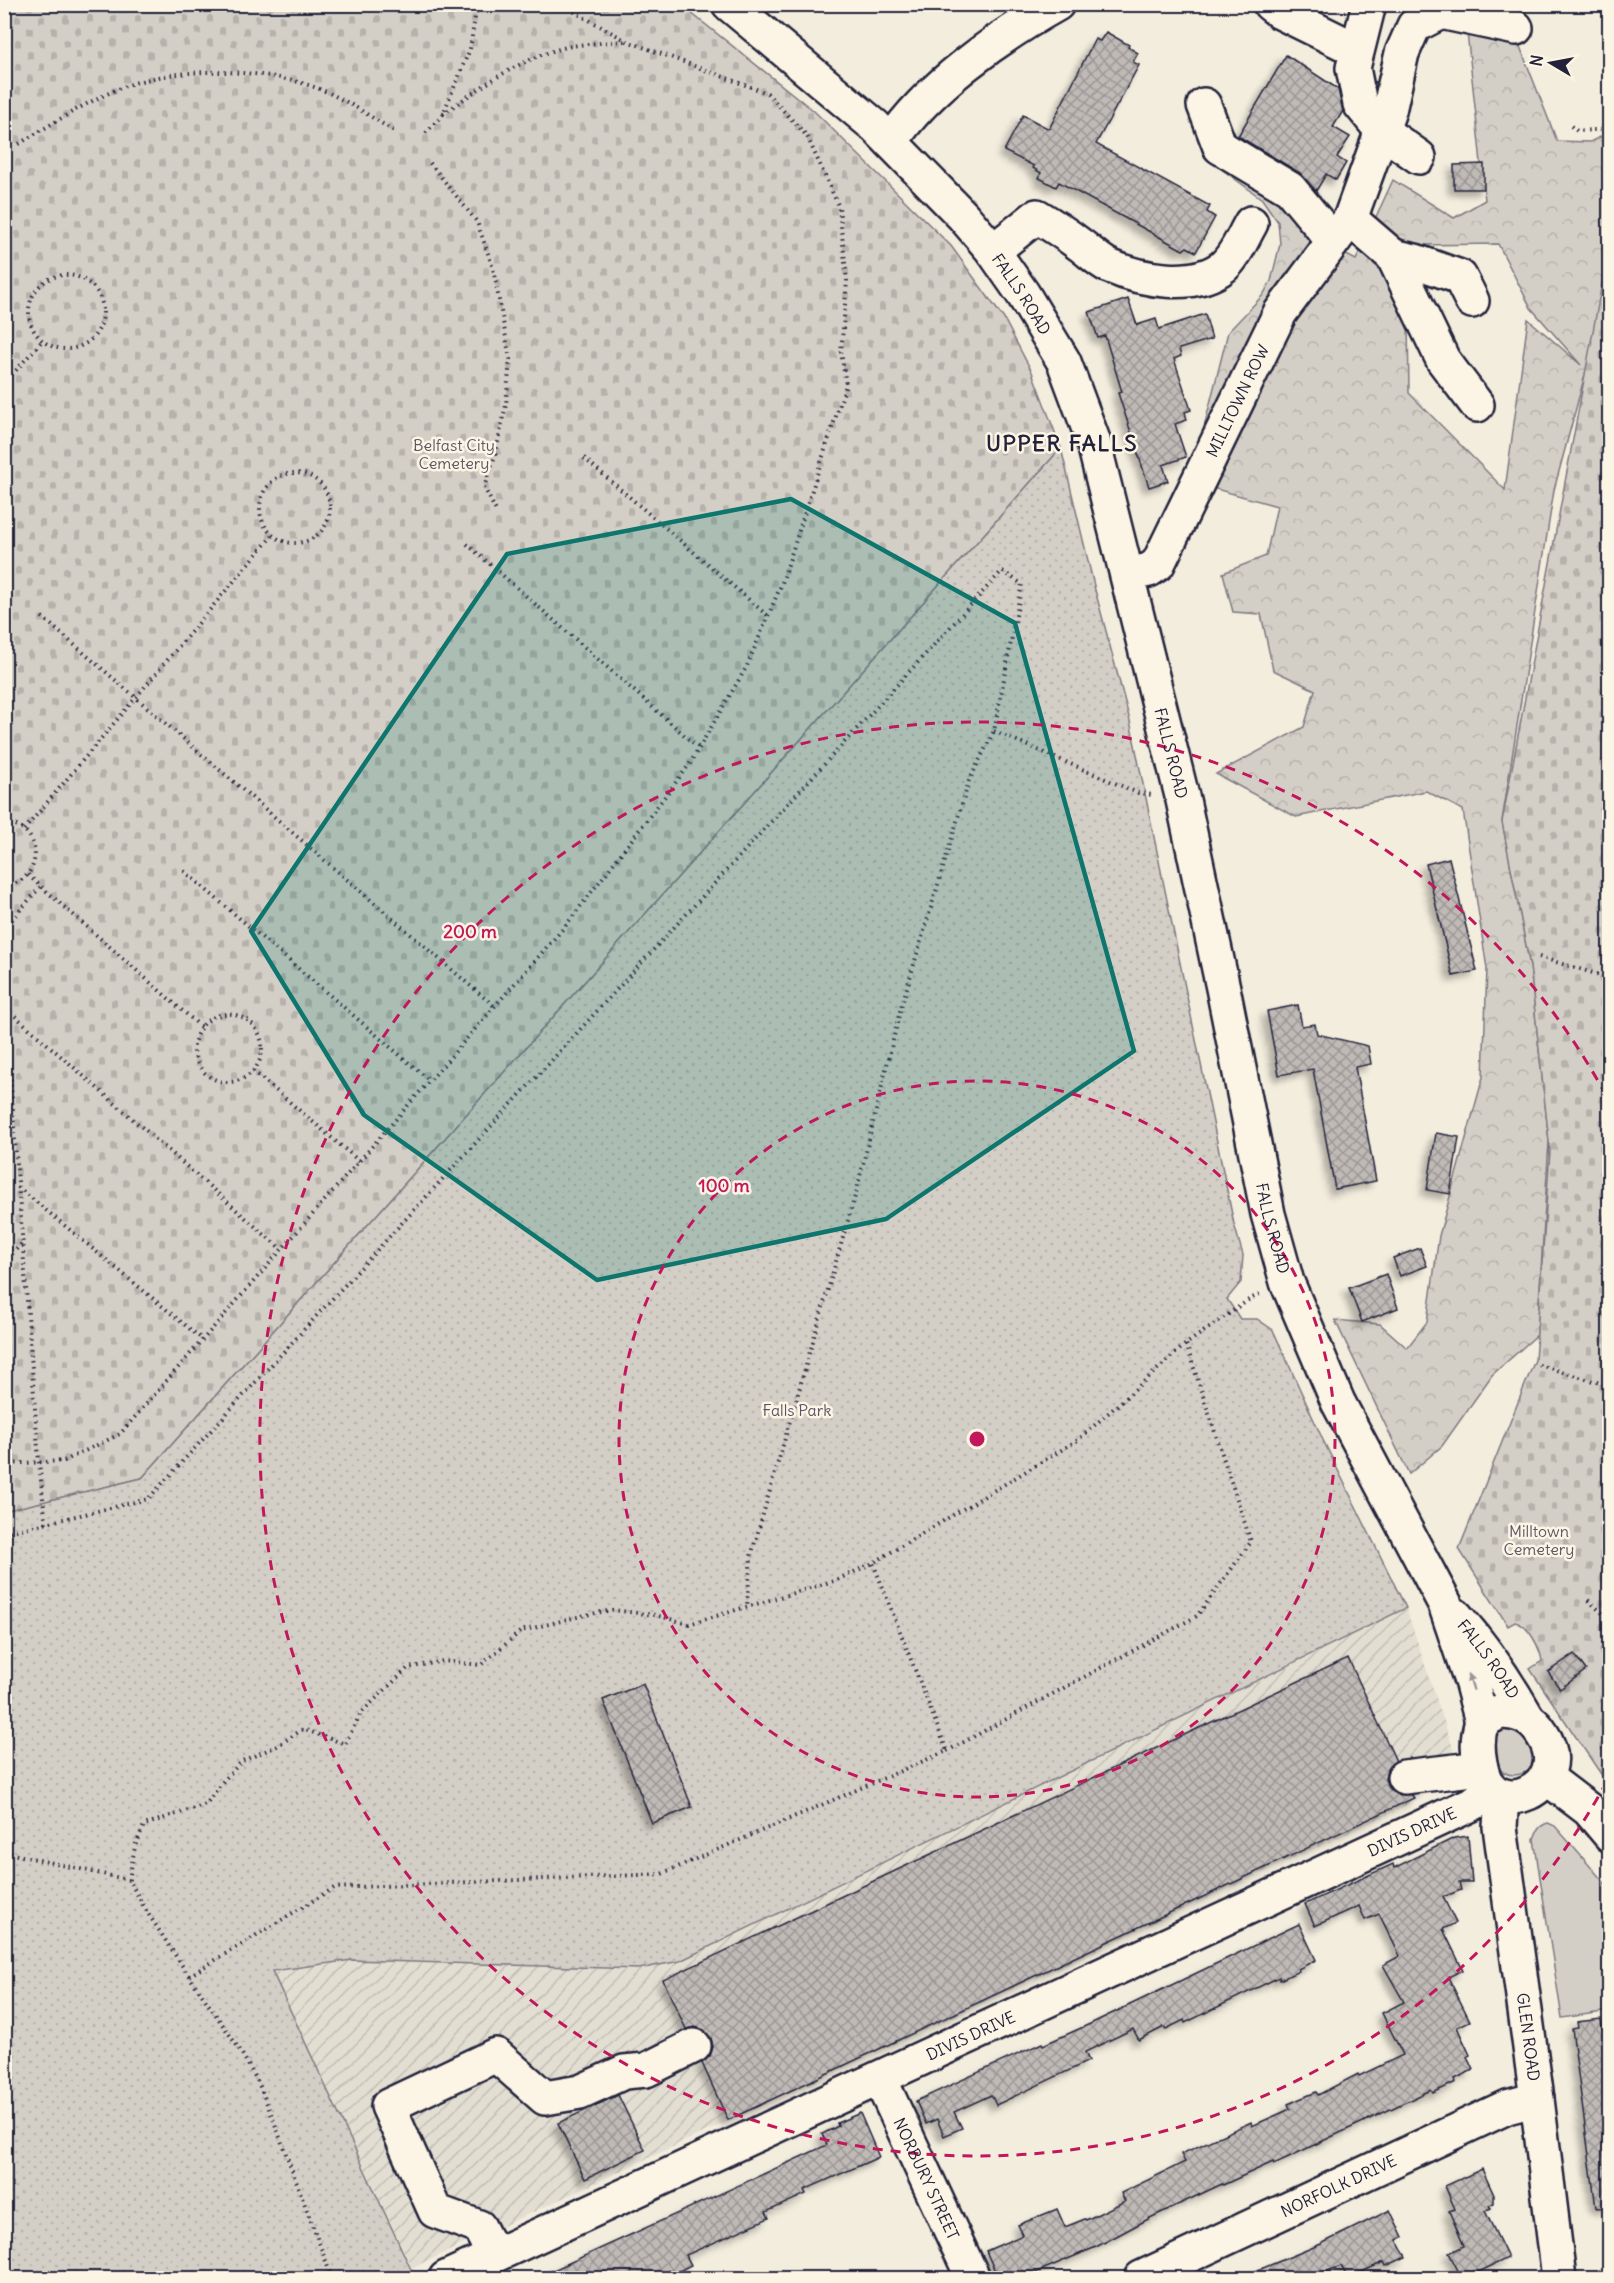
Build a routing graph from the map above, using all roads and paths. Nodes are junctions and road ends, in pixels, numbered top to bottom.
1 (477, 4) edge
2 (560, 4) edge
3 (729, 4) edge
4 (1057, 4) edge
5 (1270, 4) edge
6 (1369, 4) edge
7 (1442, 8) edge
8 (1516, 28) dead end
9 (627, 41) junction
10 (1357, 50) junction
11 (1204, 105) dead end
12 (443, 114) junction
13 (1571, 126) dead end
14 (1610, 129) edge
15 (394, 131) dead end
16 (1382, 131) junction
17 (426, 133) dead end
18 (891, 142) junction
19 (19, 144) dead end
20 (1419, 157) dead end
21 (430, 163) dead end
22 (1251, 223) dead end
23 (1342, 230) junction
24 (993, 251) junction
25 (1393, 256) junction
26 (1472, 301) dead end
27 (42, 341) junction
28 (4, 384) edge
29 (1477, 405) dead end
30 (584, 458) dead end
31 (497, 513) dead end
32 (272, 536) junction
33 (467, 544) dead end
34 (1128, 575) junction
35 (768, 616) junction
36 (42, 617) dead end
37 (136, 698) junction
38 (994, 731) junction
39 (699, 748) junction
40 (1152, 795) dead end
41 (4, 823) edge
42 (24, 830) junction
43 (184, 871) dead end
44 (28, 875) junction
45 (4, 886) edge
46 (41, 886) junction
47 (4, 929) edge
48 (1539, 957) dead end
49 (1610, 978) edge
50 (494, 1006) junction
51 (5, 1007) edge
52 (201, 1027) junction
53 (253, 1071) junction
54 (11, 1078) junction
55 (429, 1080) junction
56 (4, 1086) edge
57 (359, 1161) junction
58 (18, 1187) junction
59 (23, 1242) junction
60 (281, 1250) junction
61 (4, 1263) edge
62 (1287, 1282) junction
63 (202, 1340) junction
64 (1186, 1344) junction
65 (1539, 1365) dead end
66 (1610, 1386) edge
67 (39, 1462) junction
68 (4, 1464) edge
69 (46, 1525) junction
70 (4, 1533) edge
71 (873, 1563) junction
72 (1588, 1600) dead end
73 (1445, 1604) junction
74 (747, 1606) junction
75 (1610, 1620) edge
76 (1527, 1717) junction
77 (1482, 1722) junction
78 (947, 1751) junction
79 (1404, 1778) dead end
80 (1547, 1778) junction
81 (1491, 1785) junction
82 (1610, 1835) edge
83 (4, 1852) edge
84 (129, 1880) junction
85 (189, 1976) junction
86 (694, 2046) dead end
87 (880, 2079) junction
88 (1537, 2099) junction
89 (494, 2256) junction
90 (332, 2278) edge
91 (446, 2278) edge
92 (973, 2278) edge
93 (1141, 2278) edge
94 (1559, 2278) edge

1 - 12 path
2 - 9 path
3 - 18 main road, FALLS ROAD
4 - 18 main road
5 - 10 main road
6 - 10 main road
7 - 8 main road
7 - 16 main road, MILLTOWN ROW
9 - 12 path
9 - 35 path
10 - 16 main road
11 - 23 main road
12 - 17 path
13 - 14 path
15 - 19 path
16 - 20 main road
16 - 23 main road, MILLTOWN ROW
18 - 24 main road, FALLS ROAD
21 - 31 path
22 - 24 main road
23 - 25 main road
23 - 34 main road, MILLTOWN ROW
24 - 34 main road, FALLS ROAD
25 - 26 main road
25 - 29 main road
27 - 27 path
27 - 28 path
30 - 35 path
32 - 32 path
32 - 37 path
33 - 39 path
34 - 62 main road, FALLS ROAD
35 - 39 path
36 - 37 path
37 - 42 path
37 - 50 path
38 - 40 path
38 - 69 path
38 - 74 path
39 - 50 path
41 - 42 path
42 - 44 path
43 - 55 path
44 - 45 path
44 - 46 path
46 - 47 path
46 - 52 path
48 - 49 path
50 - 55 path
51 - 54 path
51 - 60 path
52 - 53 path
52 - 53 path
53 - 57 path
54 - 56 path
54 - 58 path
55 - 57 path
57 - 60 path
58 - 59 path
58 - 63 path
59 - 61 path
59 - 67 path
60 - 63 path
62 - 64 path
62 - 73 main road, FALLS ROAD
63 - 67 path
64 - 71 path
64 - 78 path
65 - 66 path
67 - 68 path
67 - 69 path
69 - 70 path
71 - 74 path
71 - 78 path
72 - 75 path
73 - 76 main road, FALLS ROAD
77 -> 73 main road, FALLS ROAD
74 - 84 path
76 - 77 main road
76 - 80 main road
77 - 81 main road
78 - 85 path
79 - 81 main road
80 - 81 main road
80 - 82 main road
81 - 87 main road, DIVIS DRIVE
81 - 88 main road, GLEN ROAD
83 - 84 path
84 - 85 path
85 - 90 path
86 - 89 main road
87 - 89 main road, DIVIS DRIVE
87 - 92 main road, NORBURY STREET
88 - 93 main road, NORFOLK DRIVE
88 - 94 main road, GLEN ROAD
89 - 91 main road, DIVIS DRIVE

